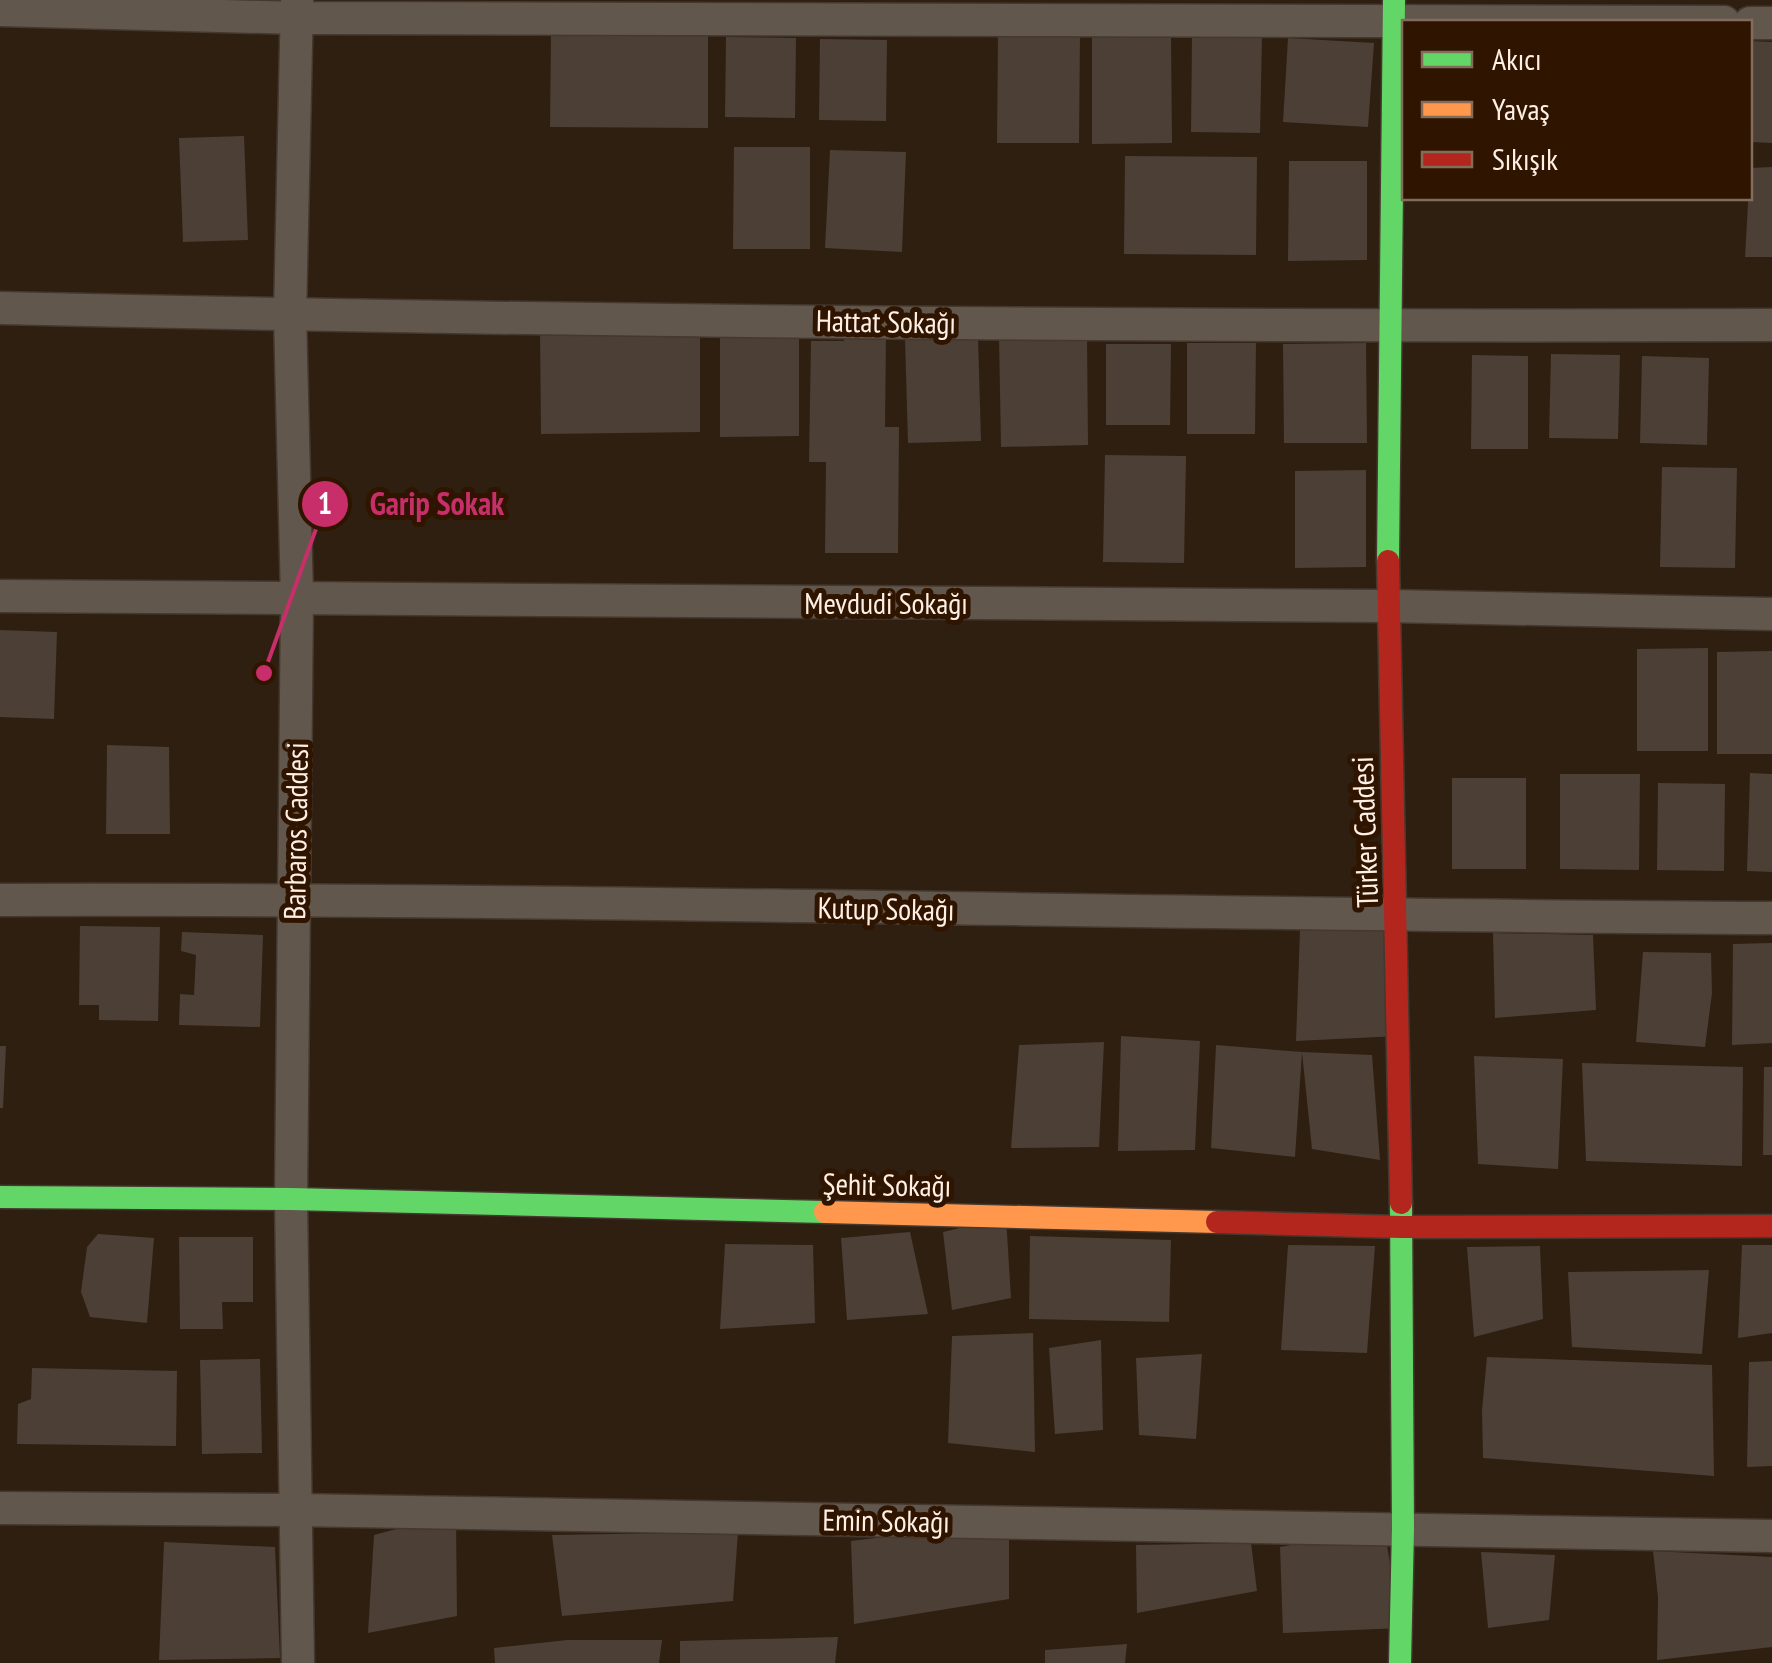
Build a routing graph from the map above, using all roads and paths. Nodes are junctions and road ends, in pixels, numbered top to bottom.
1 (297, 9) edge
2 (0, 10) edge
3 (1394, 11) edge
4 (1664, 20) edge
5 (0, 308) edge
6 (290, 315) junction
7 (1772, 325) edge
8 (1388, 326) junction
9 (0, 596) edge
10 (298, 598) junction
11 (1388, 606) junction
12 (1772, 614) edge
13 (294, 899) junction
14 (0, 900) edge
15 (1396, 916) junction
16 (1772, 918) edge
17 (0, 1197) edge
18 (291, 1199) junction
19 (1401, 1226) junction
20 (1772, 1226) edge
21 (0, 1508) edge
22 (296, 1510) junction
23 (1403, 1528) junction
24 (1772, 1536) edge
25 (298, 1663) edge
26 (1400, 1663) edge

1 - 2 street
1 - 3 street
1 - 6 street, Barbaros Caddesi
3 - 4 street
3 - 8 street, Türker Caddesi
5 - 6 street, Hattat Sokağı
6 - 8 street, Hattat Sokağı
6 - 10 street, Barbaros Caddesi
7 - 8 street, Hattat Sokağı
8 - 11 street, Türker Caddesi
9 - 10 street, Mevdudi Sokağı
10 - 11 street, Mevdudi Sokağı
10 - 13 street, Barbaros Caddesi
11 - 12 street, Mevdudi Sokağı
11 - 15 street, Türker Caddesi
13 - 14 street, Kutup Sokağı
13 - 15 street, Kutup Sokağı
13 - 18 street, Barbaros Caddesi
15 - 16 street, Kutup Sokağı
15 - 19 street, Türker Caddesi
17 - 18 street, Şehit Sokağı
18 - 19 street, Şehit Sokağı
18 - 22 street, Barbaros Caddesi
19 - 20 street, Şehit Sokağı
19 - 23 street, Türker Caddesi
21 - 22 street, Emin Sokağı
22 - 23 street, Emin Sokağı
22 - 25 street, Barbaros Caddesi
23 - 24 street, Emin Sokağı
23 - 26 street, Türker Caddesi

